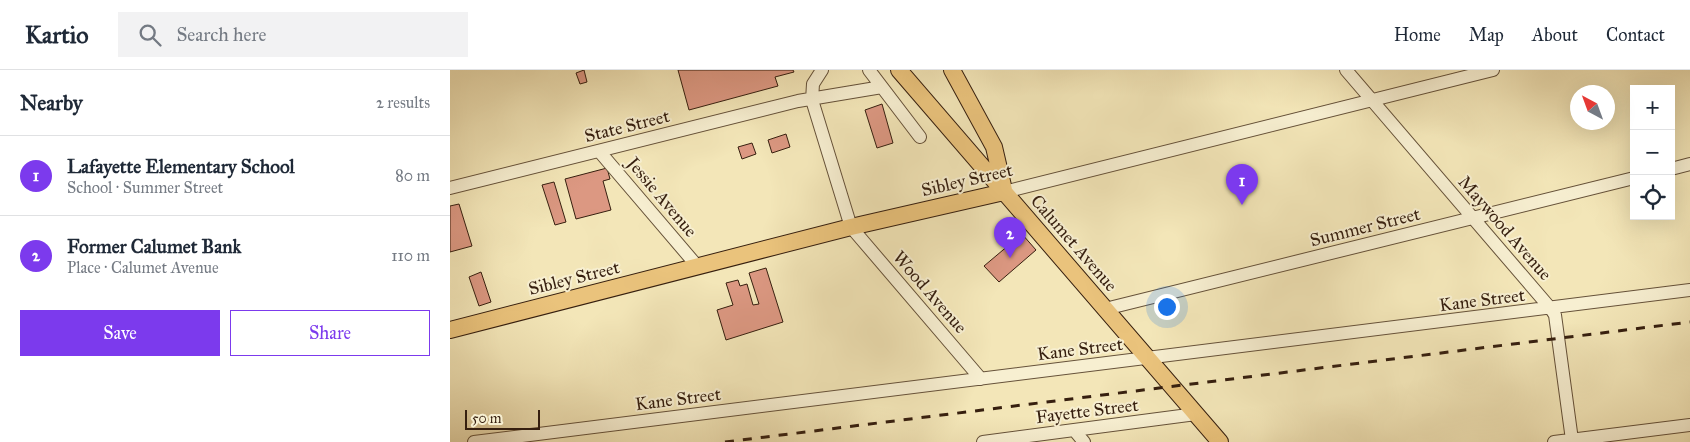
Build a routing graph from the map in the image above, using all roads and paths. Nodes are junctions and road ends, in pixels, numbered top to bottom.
1 (822, 70) edge
2 (869, 70) edge
3 (899, 70) edge
4 (952, 70) edge
5 (1346, 70) edge
6 (1493, 70) edge
7 (882, 87) junction
8 (812, 100) junction
9 (1372, 100) junction
10 (920, 137) dead end
11 (599, 151) junction
12 (1690, 164) edge
13 (1675, 168) edge
14 (1630, 179) edge
15 (450, 188) edge
16 (1004, 192) junction
17 (1473, 218) junction
18 (851, 227) junction
19 (698, 267) junction
20 (1690, 290) edge
21 (1105, 309) junction
22 (1551, 309) junction
23 (450, 330) edge
24 (1148, 359) junction
25 (981, 379) junction
26 (1196, 414) junction
27 (1690, 425) edge
28 (1074, 430) junction
29 (1572, 440) junction
30 (474, 442) edge
31 (983, 442) edge
32 (1084, 442) edge
33 (1220, 442) edge
34 (1554, 442) edge

1 - 8 street
2 - 7 street
3 - 16 main road, Calumet Avenue
4 - 16 main road
5 - 9 street, Maywood Avenue
6 - 9 street, Sibley Street
7 - 8 street, State Street
7 - 10 street
8 - 11 street, State Street
8 - 18 street
9 - 16 street, Sibley Street
9 - 17 street, Maywood Avenue
11 - 15 street, State Street
11 - 19 street, Jessie Avenue
12 - 13 street
14 - 17 street, Summer Street
16 - 18 main road, Sibley Street
16 - 21 main road, Calumet Avenue
17 - 21 street, Summer Street
17 - 22 street, Maywood Avenue
18 - 19 main road, Sibley Street
18 - 25 street, Wood Avenue
19 - 23 main road, Sibley Street
20 - 22 street, Kane Street
21 - 24 main road, Calumet Avenue
22 - 24 street, Kane Street
22 - 29 street, Maywood Avenue
24 - 25 street, Kane Street
24 - 26 main road, Calumet Avenue
25 - 30 street, Kane Street
26 - 28 street, Fayette Street
26 - 33 main road, Calumet Avenue
27 - 29 street
28 - 31 street, Fayette Street
28 - 32 street
29 - 34 street

